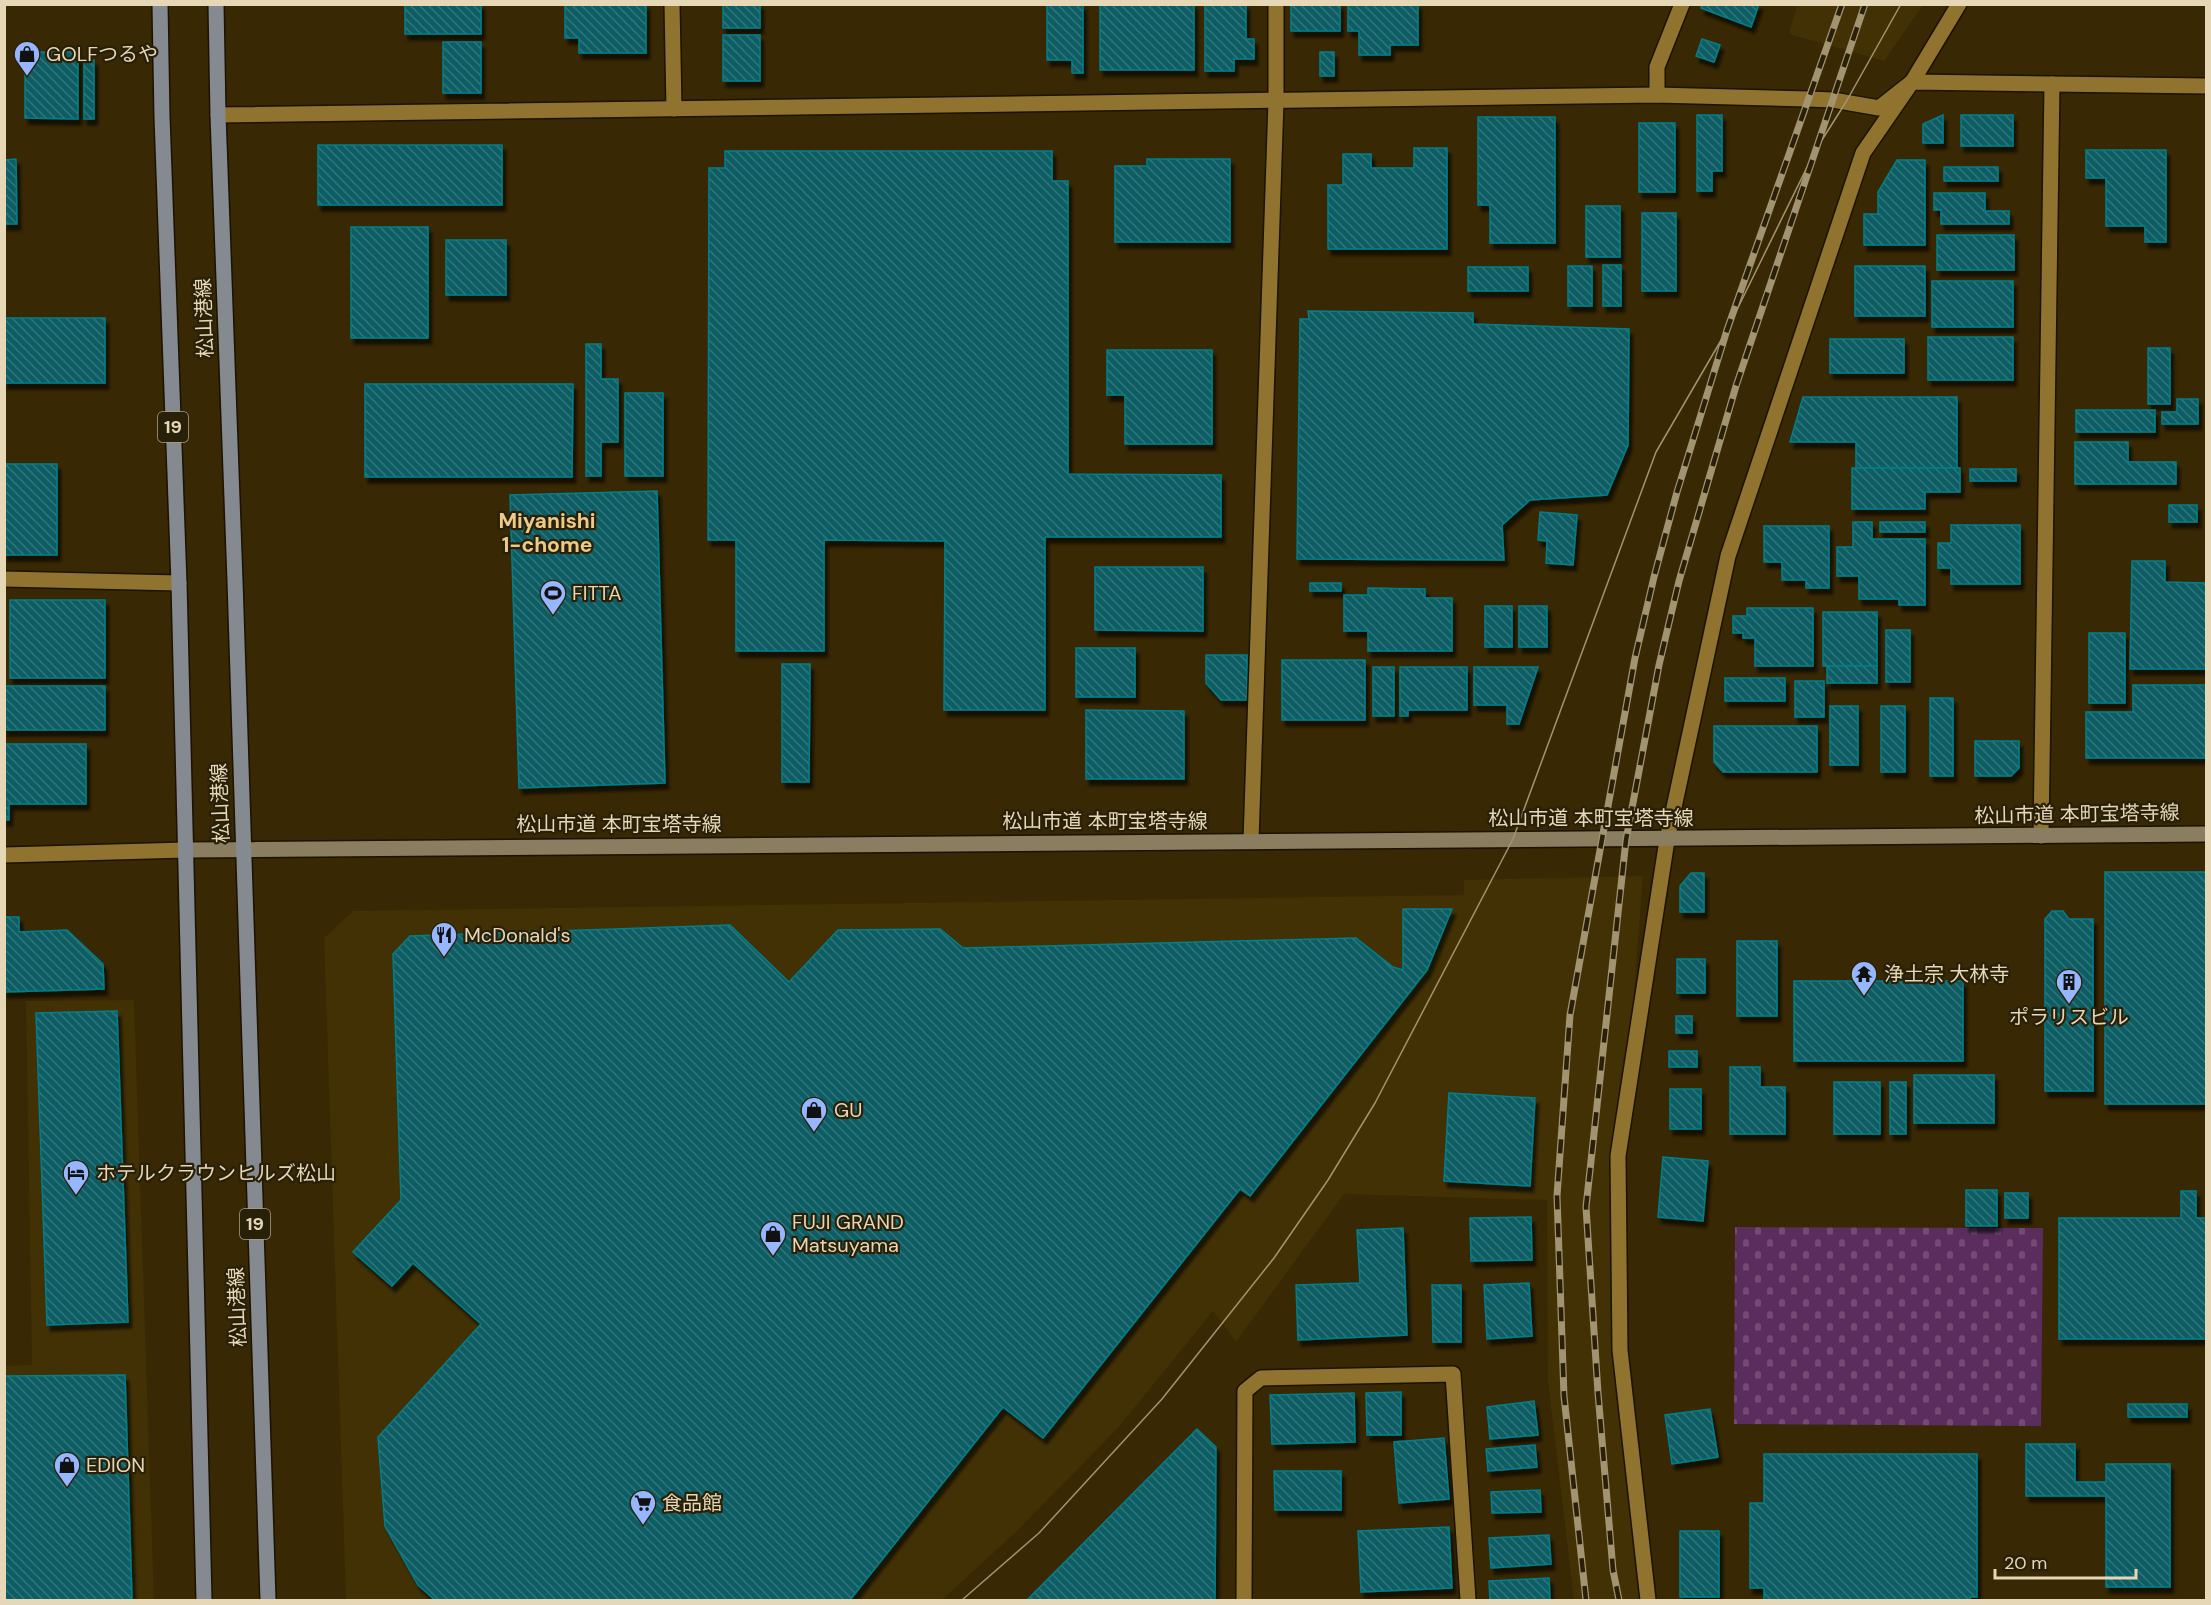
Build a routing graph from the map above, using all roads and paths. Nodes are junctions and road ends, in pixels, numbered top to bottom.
1 (160, 4) edge
2 (216, 4) edge
3 (672, 4) edge
4 (1276, 4) edge
5 (1682, 4) edge
6 (1959, 4) edge
7 (1912, 82) junction
8 (2052, 84) junction
9 (2206, 86) edge
10 (1657, 95) junction
11 (1276, 101) junction
12 (674, 109) junction
13 (218, 115) junction
14 (4, 579) edge
15 (179, 584) junction
16 (2206, 834) edge
17 (2041, 836) junction
18 (1667, 840) junction
19 (1251, 841) junction
20 (242, 848) junction
21 (186, 850) junction
22 (4, 855) edge
23 (204, 1600) edge
24 (268, 1600) edge
25 (1244, 1600) edge
26 (1468, 1600) edge
27 (1648, 1600) edge

1 - 15 main road, 松山港線 / 19
2 - 13 main road, 松山港線 / 19
3 - 12 street
4 - 11 street
5 - 10 street
6 - 7 street
7 - 8 street
7 - 10 street
7 - 18 street
8 - 9 street
8 - 17 street
10 - 11 street
11 - 12 street
11 - 19 street
12 - 13 street
13 - 20 main road, 松山港線 / 19
14 - 15 street
15 - 21 main road, 松山港線 / 19
16 - 17 street, 松山市道 本町宝塔寺線
17 - 18 street, 松山市道 本町宝塔寺線
18 - 19 street, 松山市道 本町宝塔寺線
18 - 27 street
19 - 20 street, 松山市道 本町宝塔寺線
20 - 21 street, 松山市道 本町宝塔寺線
20 - 24 main road, 松山港線 / 19
21 - 22 street, 松山市道 本町宝塔寺線
21 - 23 main road, 松山港線 / 19
25 - 26 street

